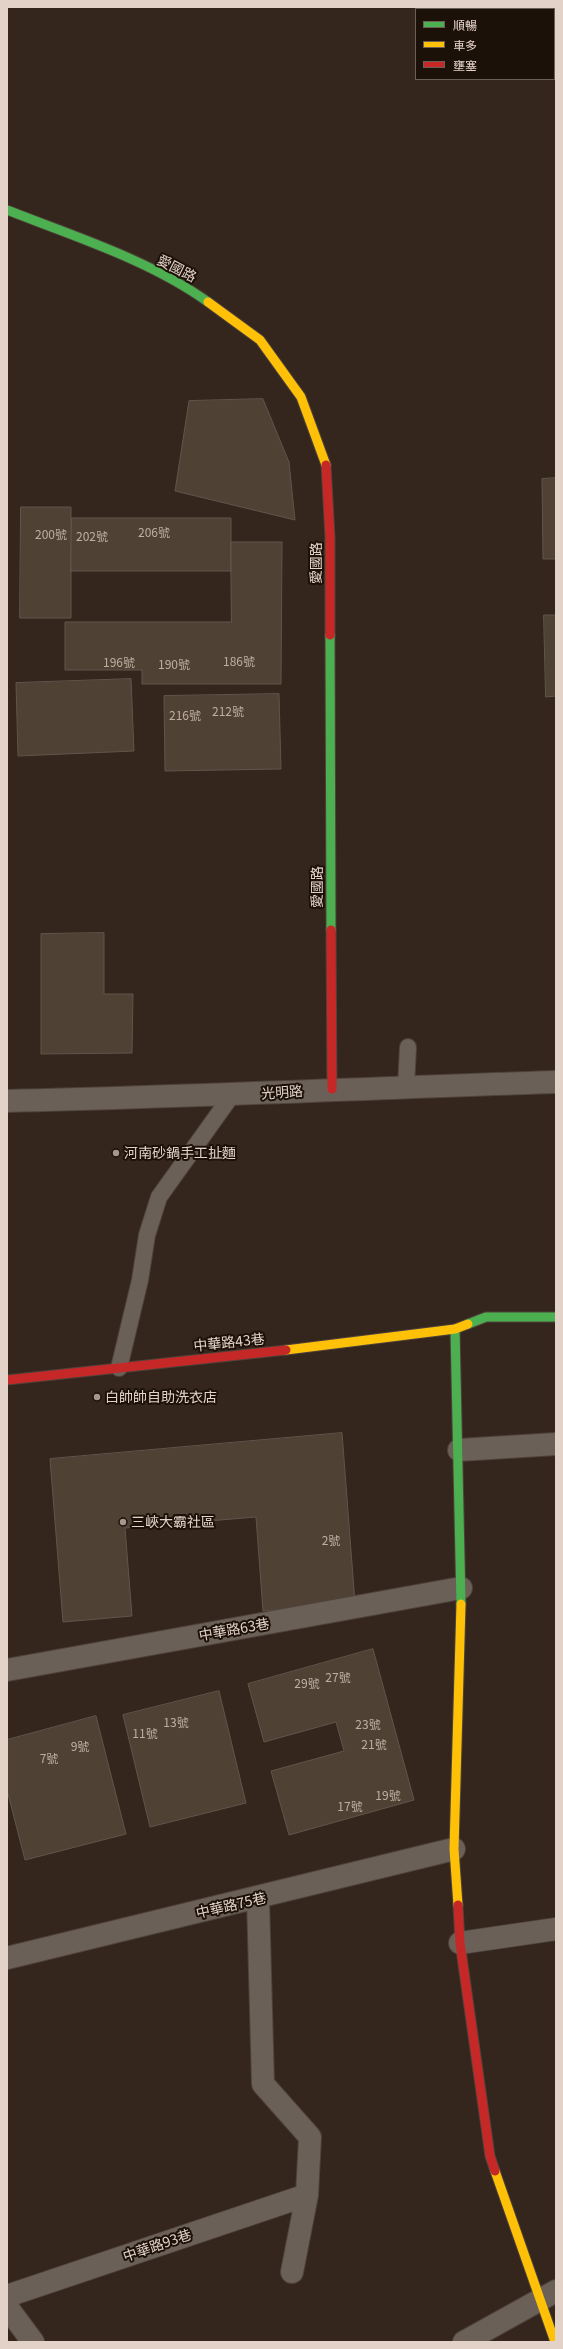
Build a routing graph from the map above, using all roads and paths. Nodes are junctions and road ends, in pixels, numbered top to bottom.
1 (7, 210) edge
2 (408, 1046) dead end
3 (556, 1082) edge
4 (406, 1087) junction
5 (332, 1089) junction
6 (232, 1096) junction
7 (7, 1101) edge
8 (556, 1317) edge
9 (454, 1329) junction
10 (119, 1368) junction
11 (7, 1380) edge
12 (556, 1444) edge
13 (459, 1450) junction
14 (461, 1588) junction
15 (7, 1670) edge
16 (454, 1850) junction
17 (258, 1899) junction
18 (556, 1929) edge
19 (460, 1944) junction
20 (7, 1958) edge
21 (307, 2195) junction
22 (292, 2272) dead end
23 (548, 2295) edge
24 (7, 2296) edge
25 (7, 2307) edge
26 (33, 2342) edge
27 (464, 2342) edge
28 (555, 2342) edge

1 - 5 street, 愛國路
2 - 4 lane
3 - 4 street, 光明路
4 - 5 street, 光明路
5 - 6 street, 光明路
6 - 7 street, 光明路
6 - 10 lane
8 - 9 street, 中華路43巷
9 - 10 street, 中華路43巷
9 - 13 street
10 - 11 street, 中華路43巷
12 - 13 street
13 - 14 street
14 - 15 street, 中華路63巷
14 - 16 street
16 - 17 street, 中華路75巷
16 - 19 street
17 - 20 street, 中華路75巷
17 - 21 street
18 - 19 street
19 - 23 street
21 - 22 street
21 - 24 street, 中華路93巷
23 - 27 street
23 - 28 street
25 - 26 street

